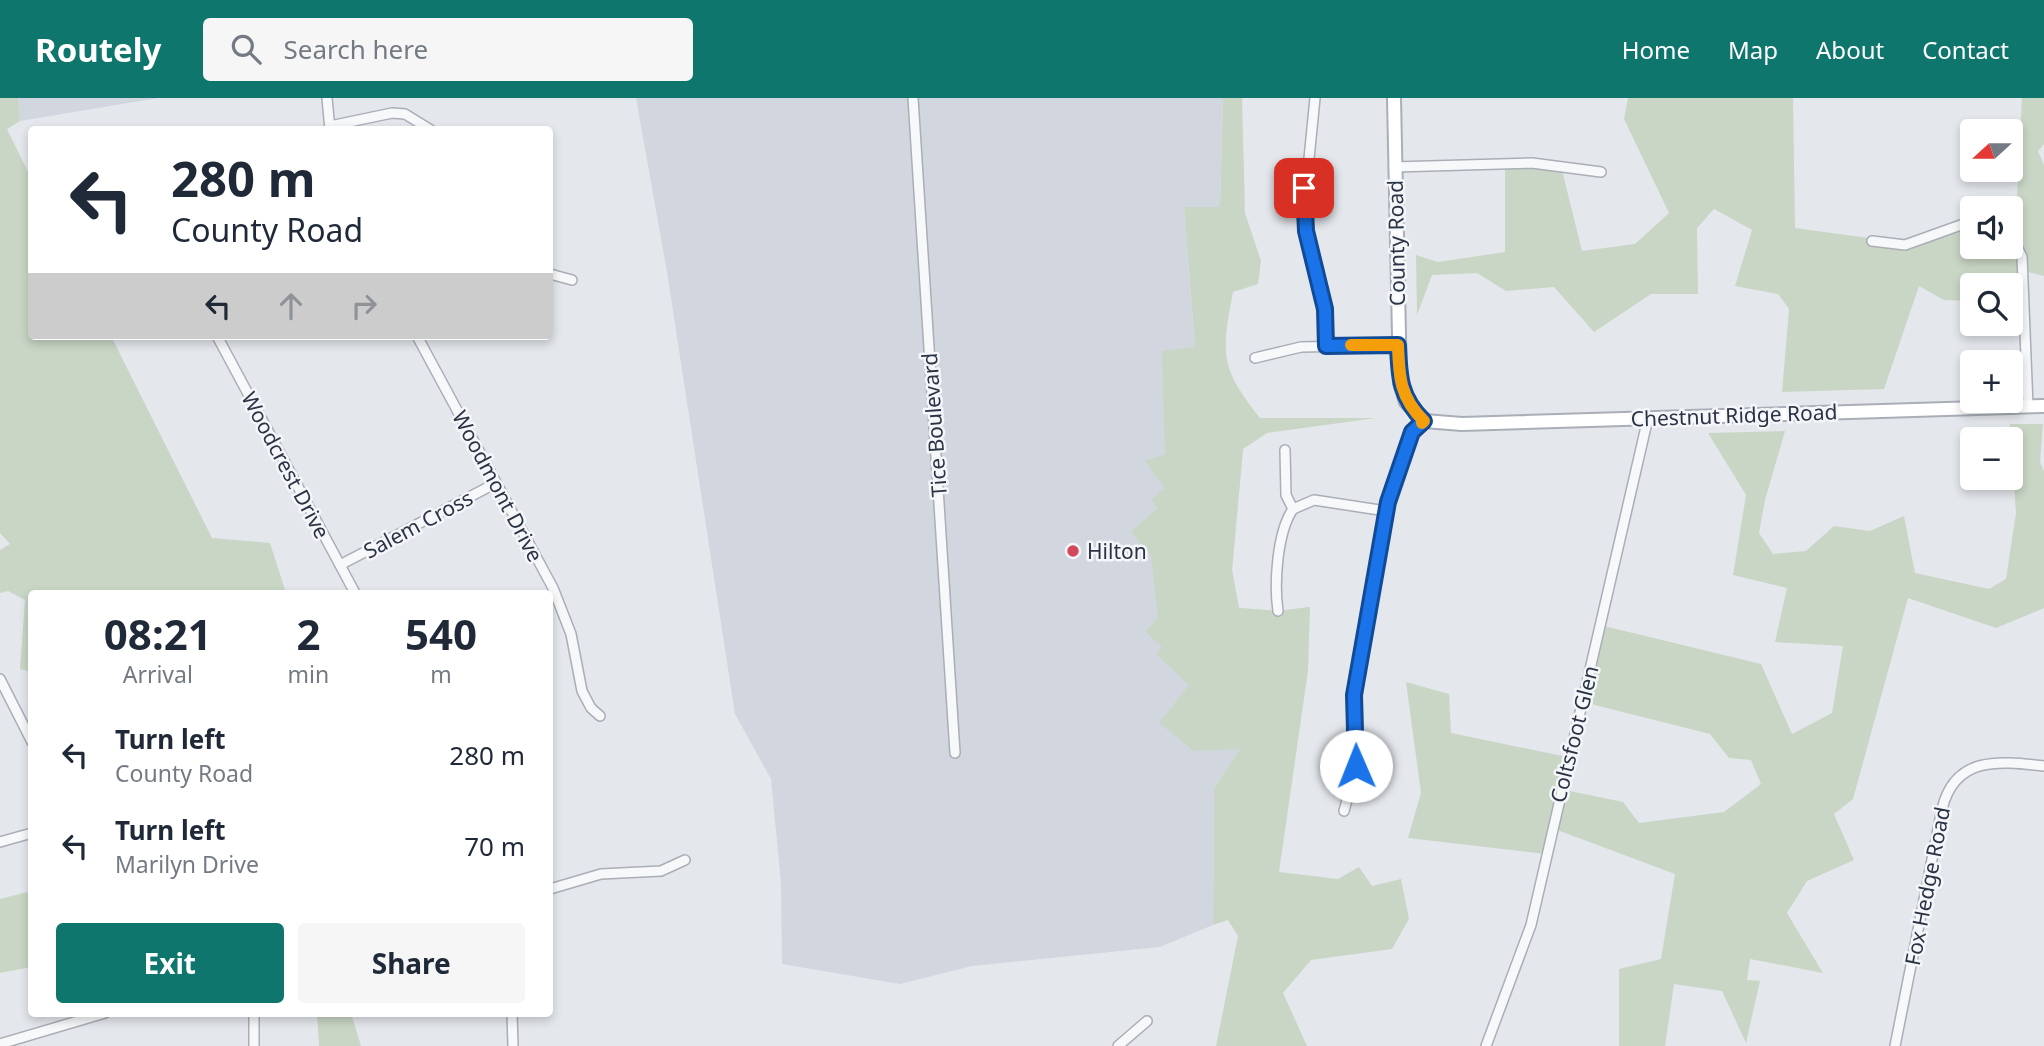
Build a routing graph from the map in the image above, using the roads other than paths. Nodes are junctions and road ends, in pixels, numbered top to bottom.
1 (327, 98) edge
2 (914, 98) edge
3 (1315, 98) edge
4 (1394, 98) edge
5 (330, 126) edge
6 (338, 126) edge
7 (424, 126) edge
8 (1394, 167) junction
9 (1601, 172) dead end
10 (1960, 225) edge
11 (1872, 241) dead end
12 (2022, 259) edge
13 (553, 275) edge
14 (572, 280) dead end
15 (219, 340) edge
16 (419, 340) edge
17 (1398, 345) junction
18 (1326, 346) junction
19 (1255, 358) dead end
20 (2044, 406) edge
21 (2028, 407) junction
22 (1648, 418) junction
23 (1424, 421) junction
24 (1285, 450) dead end
25 (496, 484) junction
26 (1293, 509) junction
27 (1386, 512) junction
28 (340, 565) junction
29 (353, 590) edge
30 (552, 590) edge
31 (553, 592) edge
32 (1278, 611) dead end
33 (0, 680) edge
34 (600, 716) dead end
35 (28, 734) edge
36 (956, 753) dead end
37 (2044, 766) edge
38 (1344, 811) dead end
39 (28, 834) edge
40 (0, 842) edge
41 (685, 860) dead end
42 (553, 888) edge
43 (91, 1017) edge
44 (254, 1017) edge
45 (512, 1017) edge
46 (1147, 1021) dead end
47 (0, 1044) edge
48 (254, 1046) edge
49 (513, 1046) edge
50 (1118, 1046) edge
51 (1486, 1046) edge
52 (1895, 1046) edge

1 - 5 street
2 - 36 street, Tice Boulevard
3 - 18 street
4 - 8 main road, County Road
6 - 7 street
8 - 9 street
8 - 17 main road, County Road
10 - 11 street
12 - 21 street
13 - 14 street
15 - 28 street, Woodcrest Drive
16 - 25 street, Woodmont Drive
17 - 18 street
17 - 23 main road, County Road
18 - 19 street
20 - 21 main road, Chestnut Ridge Road
21 - 22 main road, Chestnut Ridge Road
22 - 23 main road, Chestnut Ridge Road
22 - 51 street, Coltsfoot Glen
23 - 27 street
24 - 26 street
25 - 28 street, Salem Cross
25 - 30 street, Woodmont Drive
26 - 27 street
26 - 32 street
27 - 38 street
28 - 29 street, Woodcrest Drive
31 - 34 street, Woodmont Drive
33 - 35 street
37 - 52 street, Fox Hedge Road
39 - 40 street
41 - 42 street
43 - 47 street
44 - 48 street
45 - 49 street
46 - 50 street

